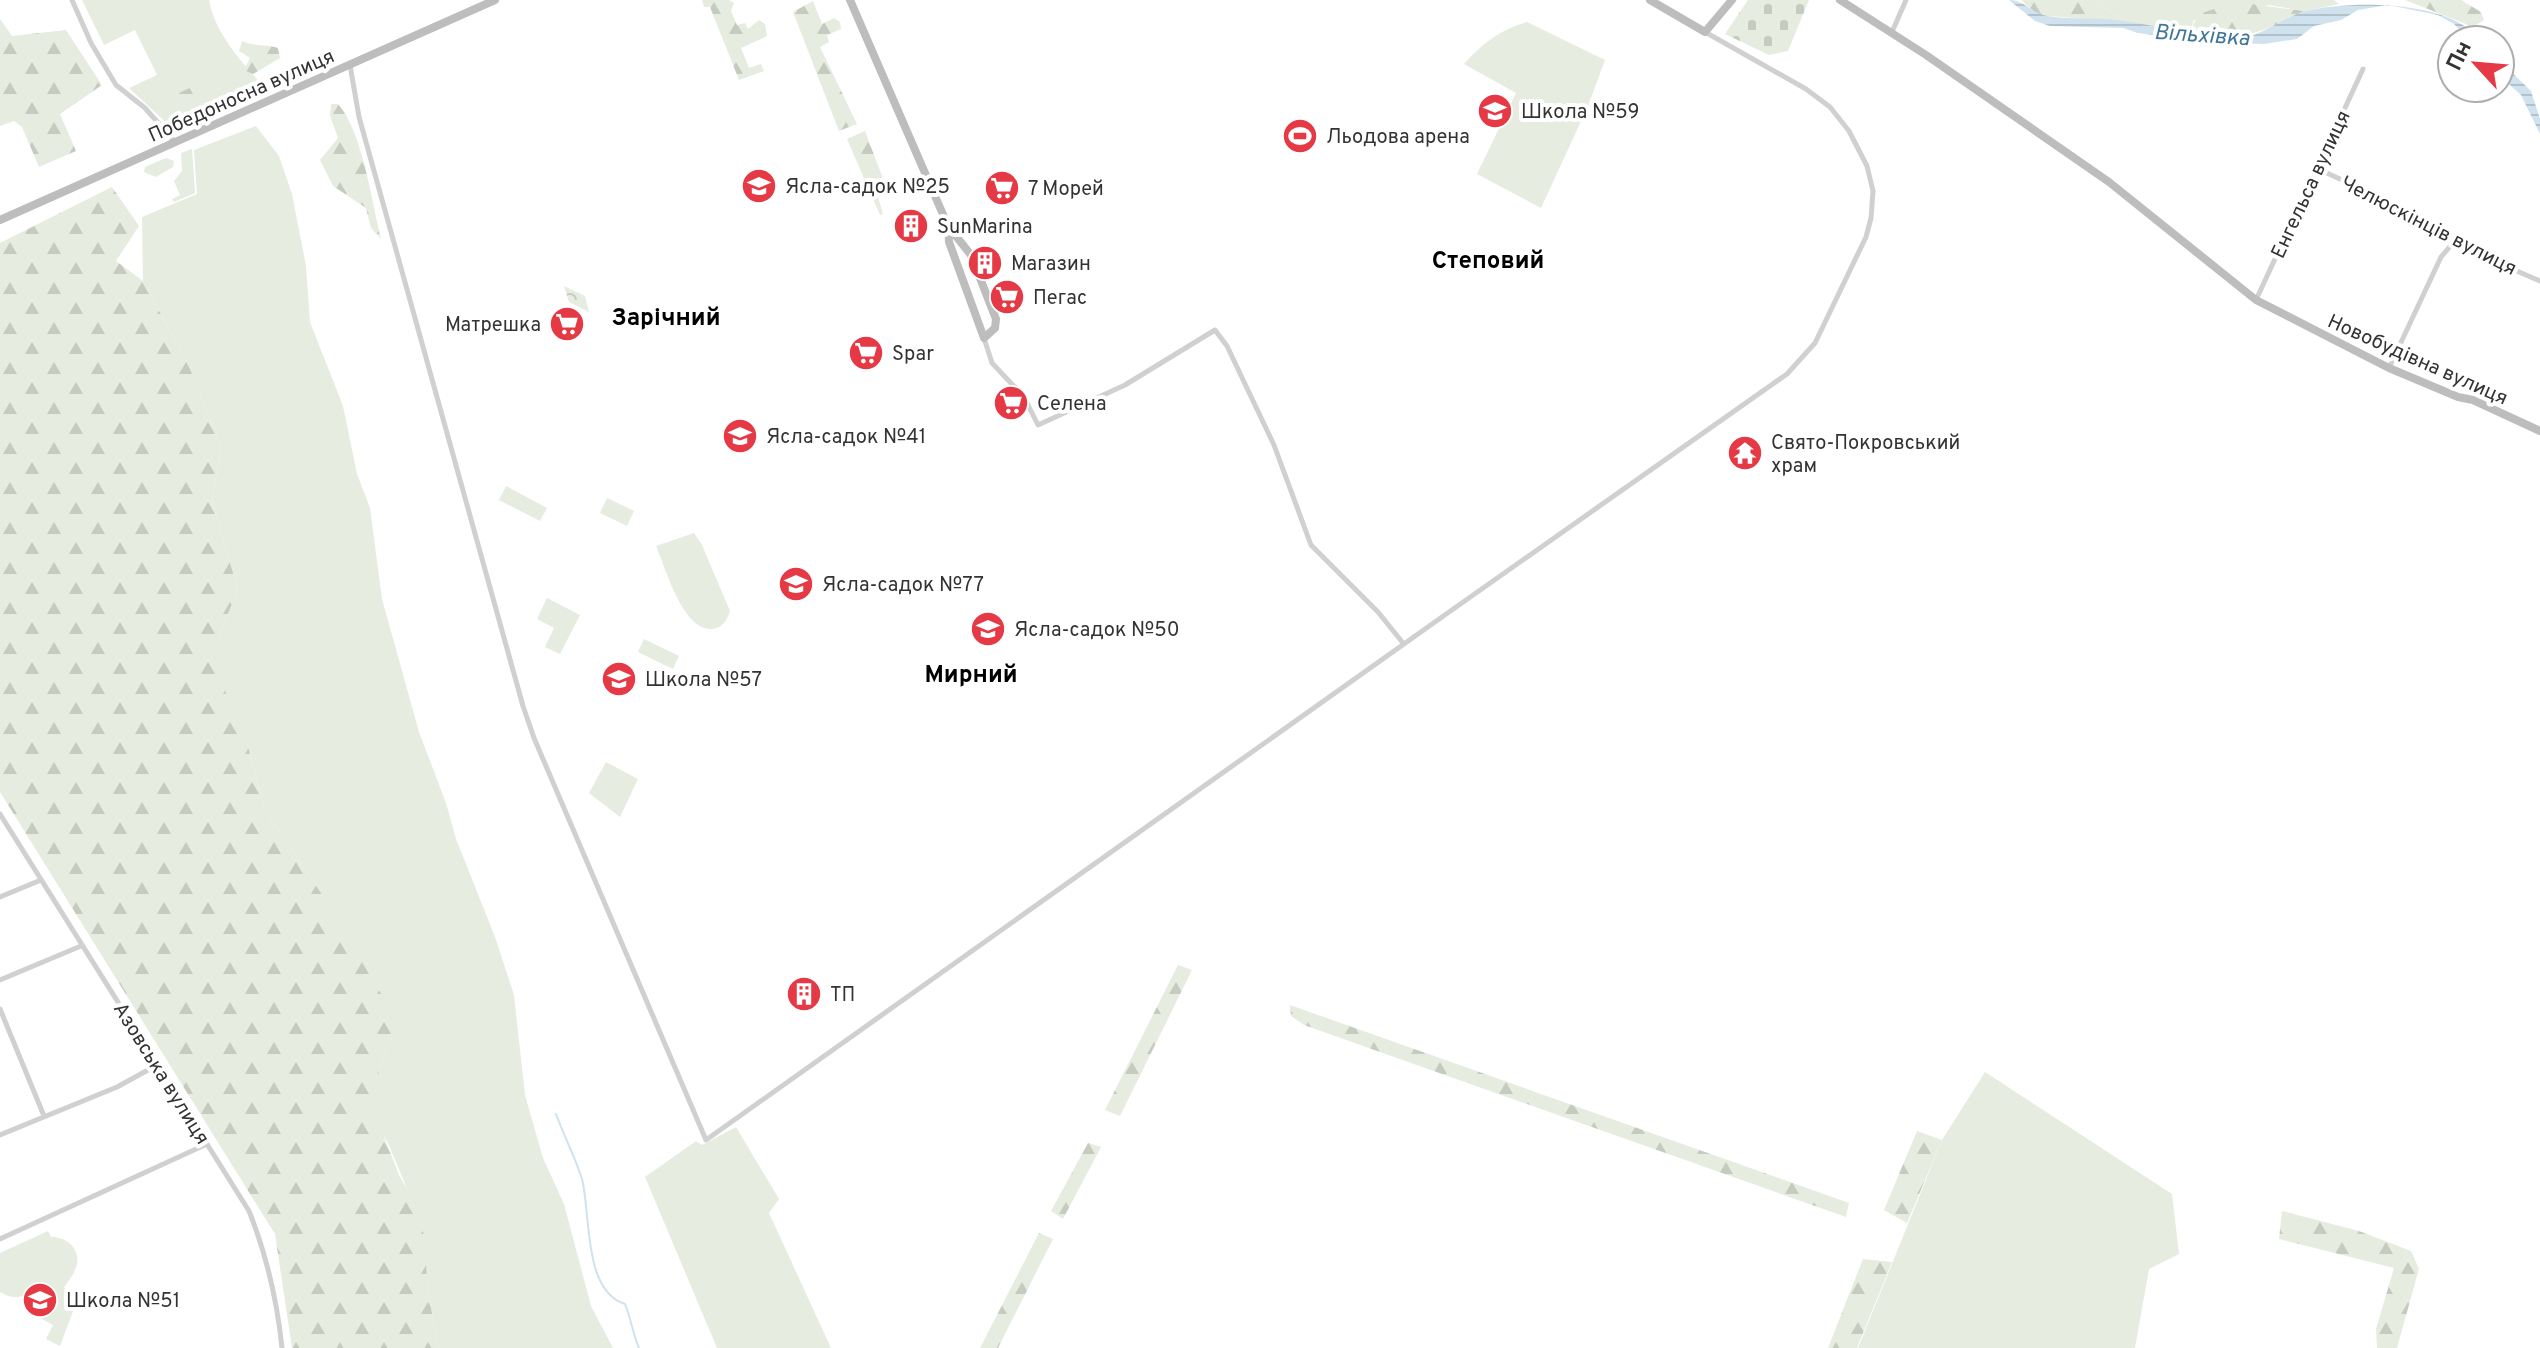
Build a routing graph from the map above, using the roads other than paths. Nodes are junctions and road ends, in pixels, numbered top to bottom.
1 (72, 0) edge
2 (495, 0) edge
3 (850, 0) edge
4 (1650, 0) edge
5 (1732, 0) edge
6 (1840, 0) edge
7 (1906, 0) edge
8 (1705, 32) junction
9 (1891, 32) junction
10 (350, 64) junction
11 (2363, 69) dead end
12 (175, 142) junction
13 (2318, 169) junction
14 (0, 220) edge
15 (948, 226) junction
16 (2457, 238) junction
17 (2540, 281) edge
18 (2256, 300) junction
19 (984, 338) junction
20 (2389, 368) junction
21 (2540, 431) edge
22 (1403, 643) junction
23 (0, 814) edge
24 (41, 880) junction
25 (0, 897) edge
26 (81, 946) junction
27 (0, 980) edge
28 (0, 1009) edge
29 (159, 1064) junction
30 (44, 1116) junction
31 (0, 1135) edge
32 (207, 1144) junction
33 (0, 1239) edge
34 (282, 1348) edge

1 - 12 street
2 - 10 street, Победоносна вулиця
3 - 15 street
4 - 8 street
5 - 8 street
6 - 9 street, Новобудівна вулиця
7 - 9 street
8 - 22 street
9 - 18 street, Новобудівна вулиця
10 - 12 street, Победоносна вулиця
10 - 22 street
11 - 13 street, Енгельса вулиця
12 - 14 street, Победоносна вулиця
13 - 16 street, Челюскінців вулиця
13 - 18 street, Енгельса вулиця
15 - 19 street
15 - 19 street
16 - 17 street, Челюскінців вулиця
16 - 20 street
18 - 20 street, Новобудівна вулиця
19 - 22 street
20 - 21 street, Новобудівна вулиця
23 - 24 street, Азовська вулиця
24 - 25 street
24 - 26 street, Азовська вулиця
26 - 27 street
26 - 29 street, Азовська вулиця
28 - 30 street
29 - 30 street
29 - 32 street, Азовська вулиця
30 - 31 street
32 - 33 street
32 - 34 street, Азовська вулиця

